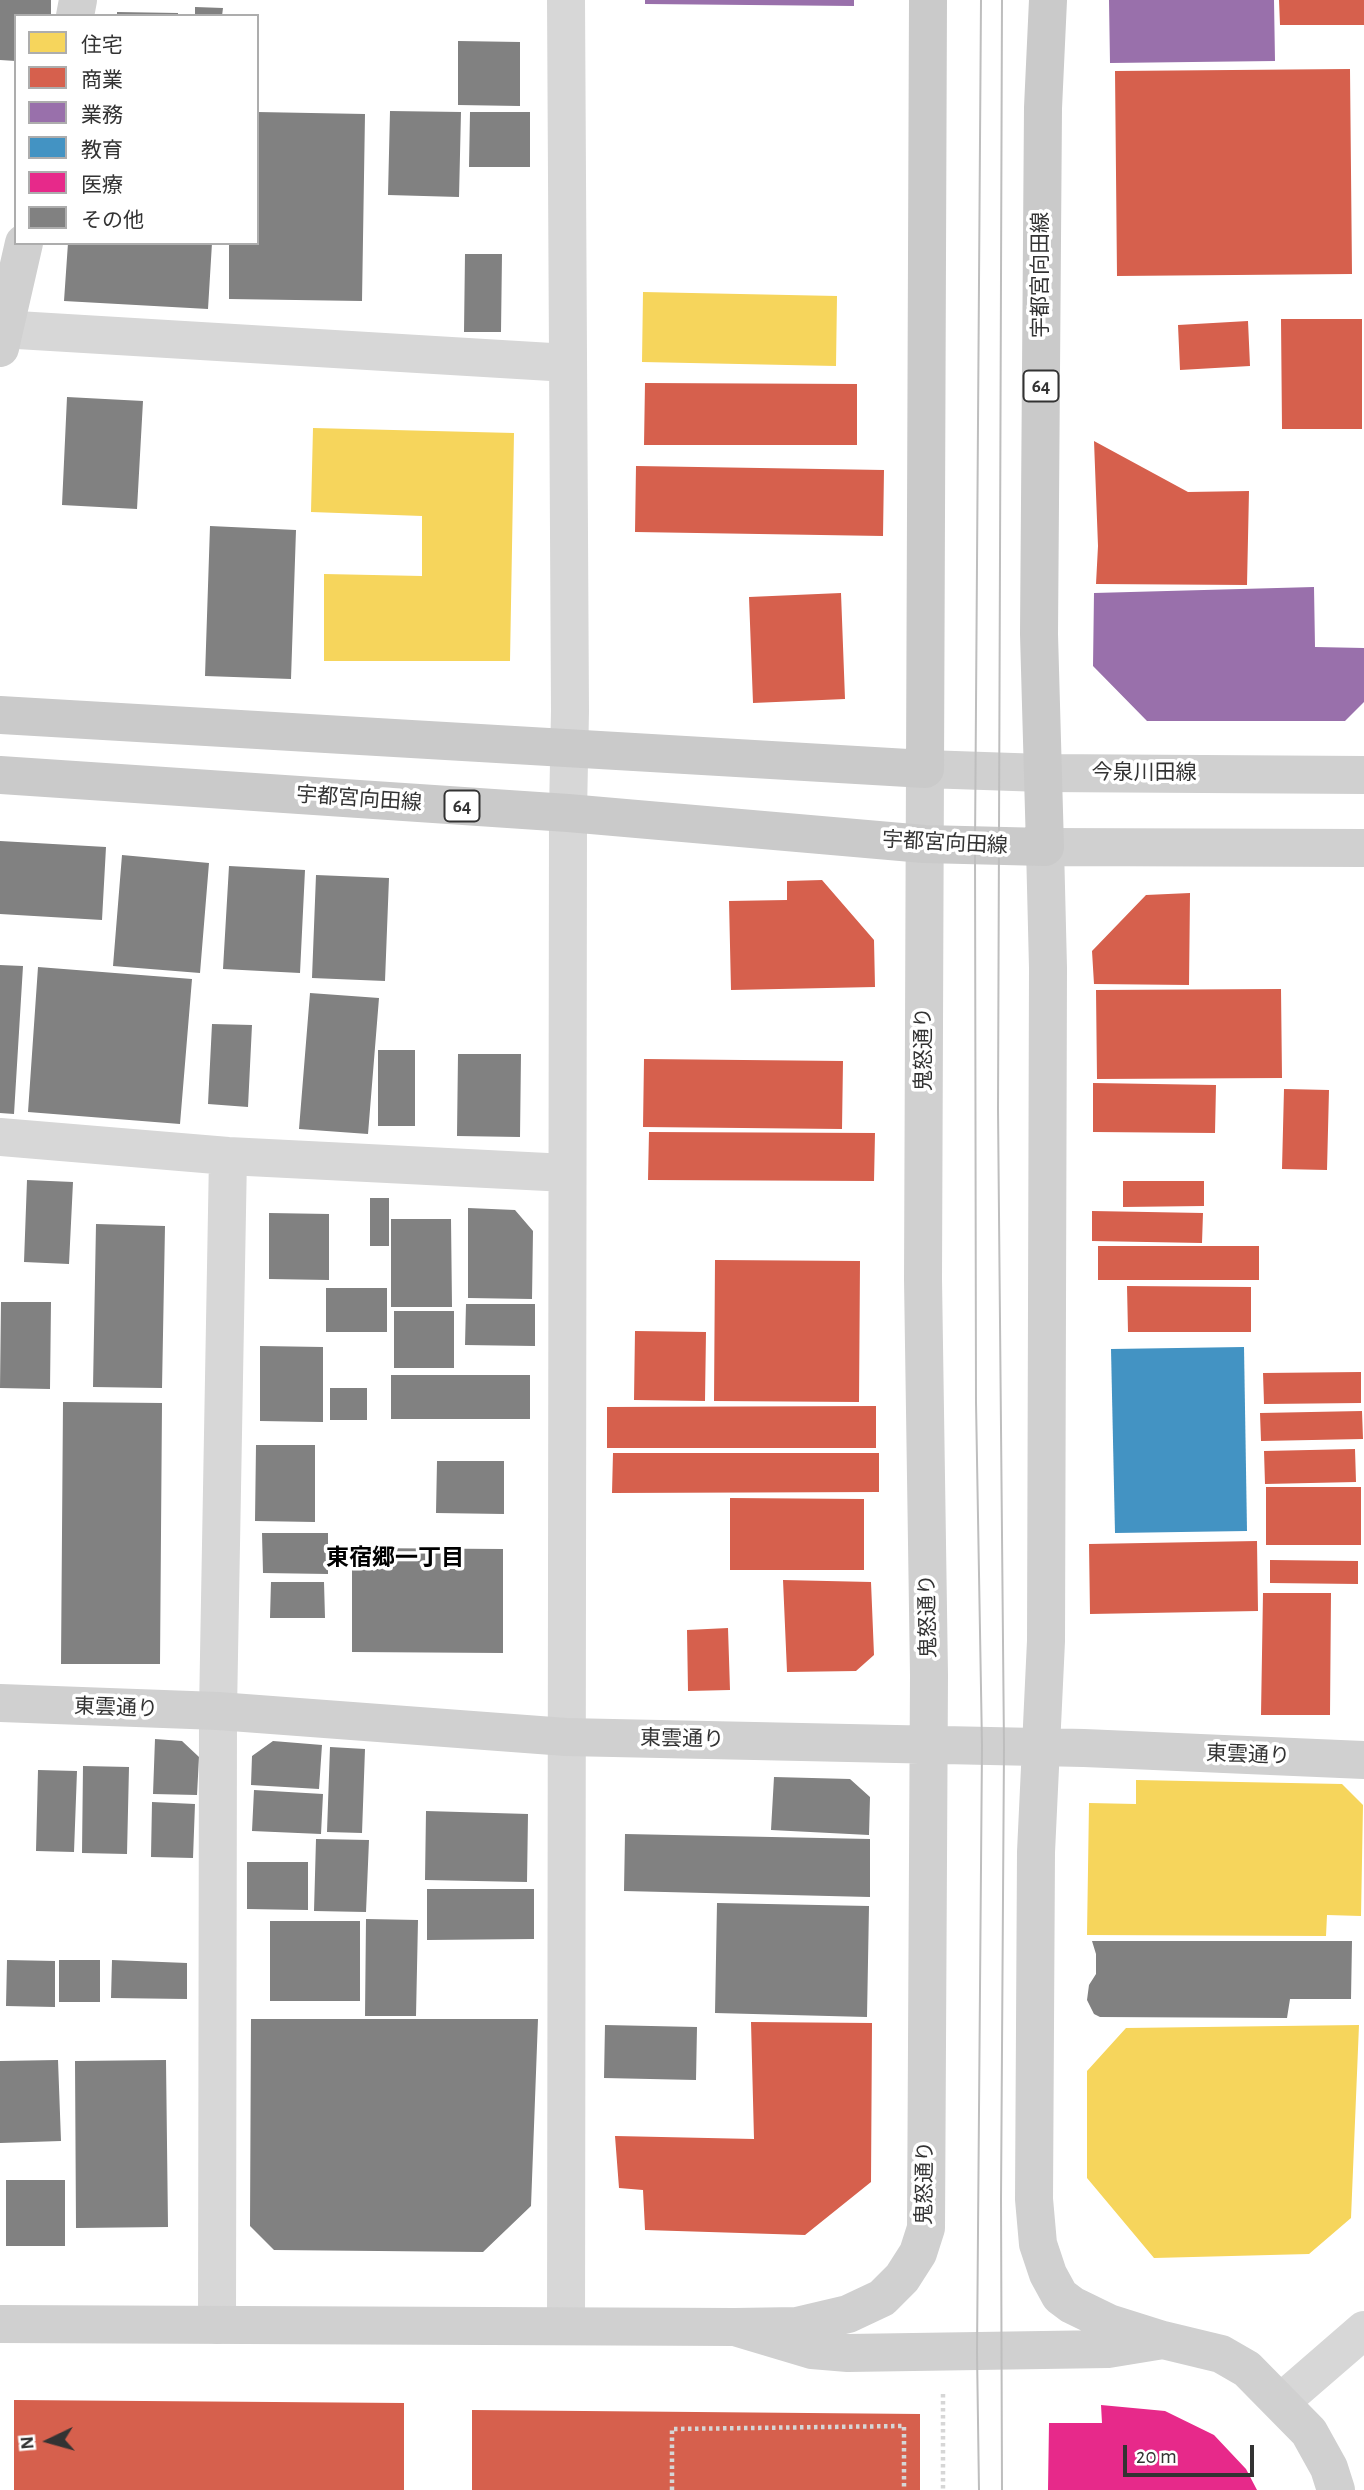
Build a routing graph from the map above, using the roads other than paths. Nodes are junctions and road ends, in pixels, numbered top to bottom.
1 (566, 0) edge
2 (928, 0) edge
3 (1048, 0) edge
4 (24, 245) edge
5 (2, 335) edge
6 (568, 363) junction
7 (0, 715) edge
8 (570, 748) junction
9 (925, 769) junction
10 (1043, 773) junction
11 (0, 775) edge
12 (1364, 775) edge
13 (568, 813) junction
14 (924, 844) junction
15 (1045, 847) junction
16 (1364, 848) edge
17 (0, 1137) edge
18 (228, 1156) junction
19 (567, 1173) junction
20 (0, 1703) edge
21 (218, 1711) junction
22 (566, 1737) junction
23 (928, 1745) junction
24 (1040, 1748) junction
25 (1364, 1760) edge
26 (0, 2324) edge
27 (216, 2325) junction
28 (566, 2325) junction
29 (735, 2327) junction
30 (1364, 2330) edge
31 (1163, 2340) junction
32 (1281, 2402) junction
33 (1336, 2490) edge

1 - 6 street
2 - 9 main road
3 - 10 main road, 宇都宮向田線 / 64
4 - 5 street
5 - 6 street
6 - 8 street
7 - 8 main road
8 - 9 main road
8 - 13 street
9 - 10 street, 今泉川田線
9 - 14 street, 鬼怒通り
10 - 12 street, 今泉川田線
10 - 15 main road, 宇都宮向田線 / 64
11 - 13 main road, 宇都宮向田線 / 64
13 - 14 main road, 宇都宮向田線 / 64
13 - 19 street
14 - 15 main road, 宇都宮向田線 / 64
14 - 23 street, 鬼怒通り
15 - 16 street
15 - 24 street
17 - 18 street
18 - 19 street
18 - 21 street
19 - 22 street
20 - 21 street, 東雲通り
21 - 22 street, 東雲通り
21 - 27 street
22 - 23 street, 東雲通り
22 - 28 street
23 - 24 street, 東雲通り
23 - 29 street, 鬼怒通り
24 - 25 street, 東雲通り
24 - 31 street
26 - 27 street
27 - 28 street
28 - 29 street
29 - 31 street
30 - 32 street
31 - 32 street
32 - 33 street

